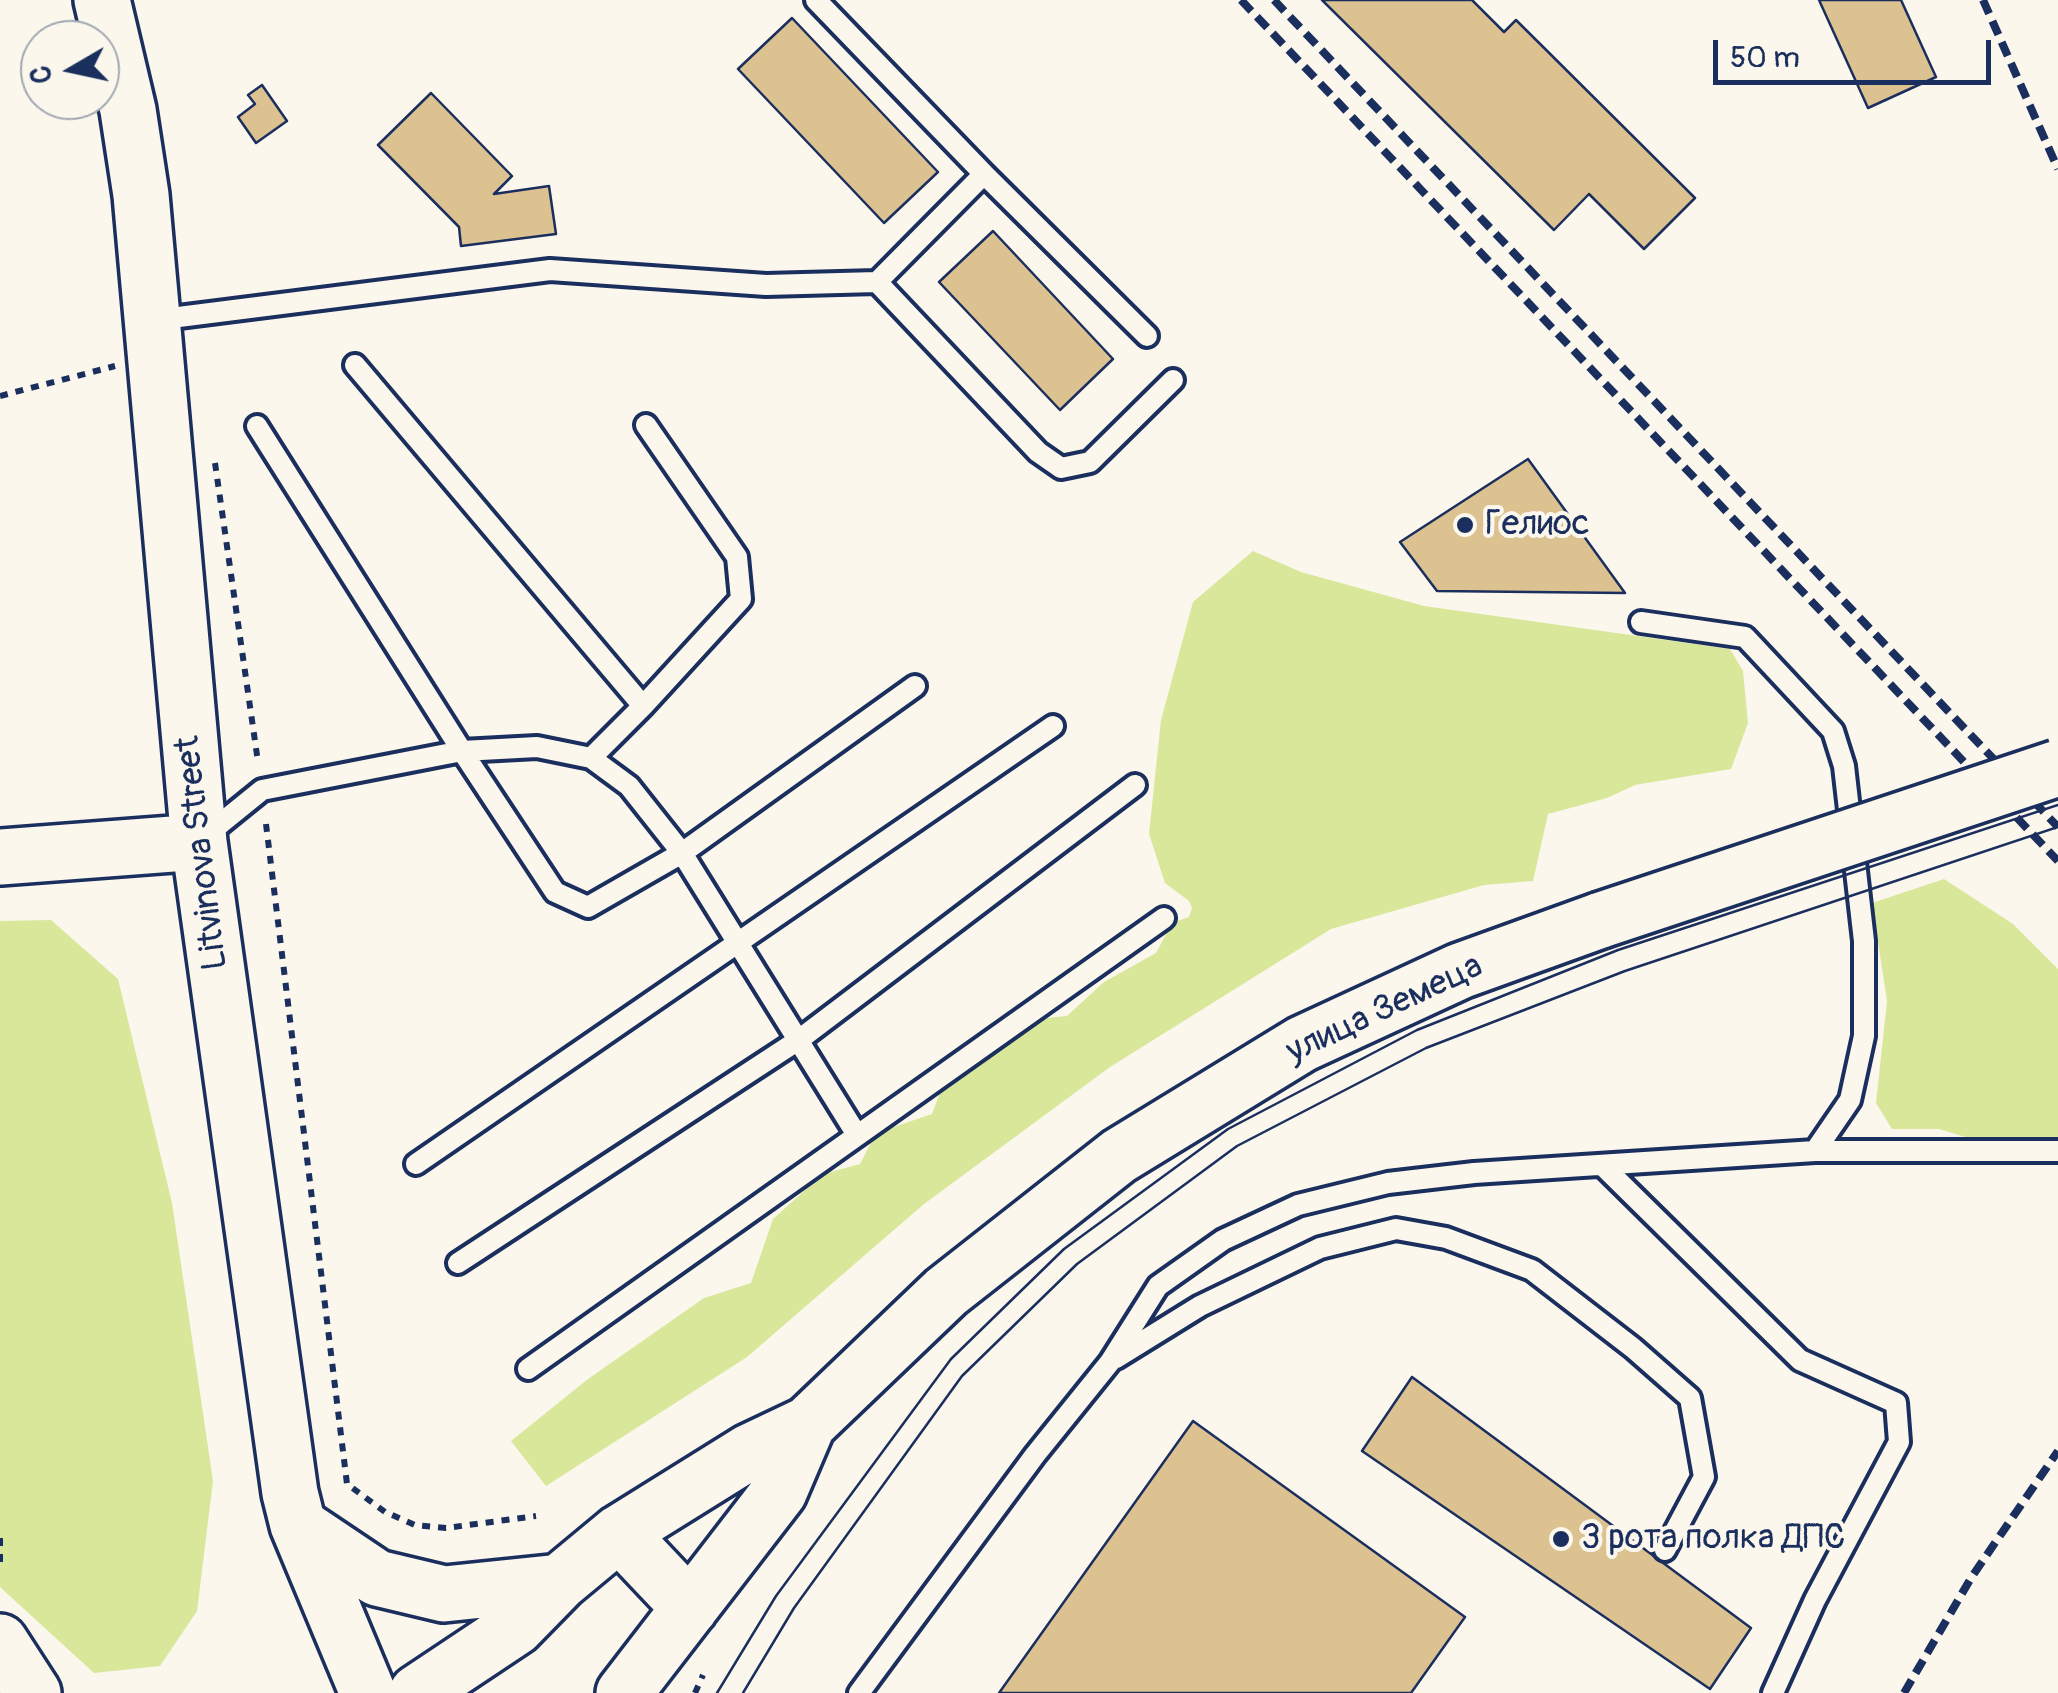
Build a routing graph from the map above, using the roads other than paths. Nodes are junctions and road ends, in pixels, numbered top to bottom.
1 (102, 0) edge
2 (816, 0) edge
3 (984, 174) junction
4 (877, 282) junction
5 (1146, 336) dead end
6 (154, 338) junction
7 (354, 366) dead end
8 (1174, 380) dead end
9 (646, 425) dead end
10 (257, 426) dead end
11 (1640, 622) dead end
12 (915, 686) dead end
13 (643, 706) junction
14 (1053, 726) dead end
15 (462, 751) junction
16 (591, 758) junction
17 (2058, 768) edge
18 (1135, 785) dead end
19 (199, 842) junction
20 (682, 853) junction
21 (0, 857) edge
22 (1164, 918) dead end
23 (739, 944) junction
24 (800, 1039) junction
25 (857, 1135) junction
26 (1816, 1151) junction
27 (2058, 1151) edge
28 (416, 1164) dead end
29 (1602, 1165) junction
30 (458, 1263) dead end
31 (1110, 1362) junction
32 (528, 1368) dead end
33 (808, 1424) junction
34 (298, 1525) junction
35 (619, 1533) junction
36 (1666, 1550) dead end
37 (560, 1582) junction
38 (690, 1608) junction
39 (0, 1642) edge
40 (33, 1693) edge
41 (368, 1693) edge
42 (417, 1693) edge
43 (624, 1693) edge
44 (858, 1693) edge
45 (1772, 1693) edge

1 - 6 main road, Litvinova Street
2 - 3 lane
3 - 4 lane
3 - 5 lane
4 - 6 lane
4 - 8 lane
6 - 19 main road, Litvinova Street
7 - 13 lane
9 - 13 lane
10 - 15 lane
11 - 26 lane
12 - 20 lane
13 - 16 lane
14 - 23 lane
15 - 16 lane
15 - 19 lane
15 - 20 lane
16 - 20 lane
17 - 33 main road, улица Земеца, bridge
18 - 24 lane
19 - 21 main road
19 - 34 main road, Litvinova Street
20 - 23 lane
22 - 25 lane
23 - 24 lane
23 - 28 lane
24 - 25 lane
24 - 30 lane
25 - 32 lane
26 - 27 lane
26 - 29 lane
29 - 31 lane
29 - 45 lane
31 - 36 lane
31 - 44 lane
33 - 35 main road
33 - 38 main road
34 - 37 main road
34 - 41 main road, Litvinova Street
35 - 37 main road
35 - 38 main road
37 - 42 main road
38 - 43 main road
39 - 40 main road

